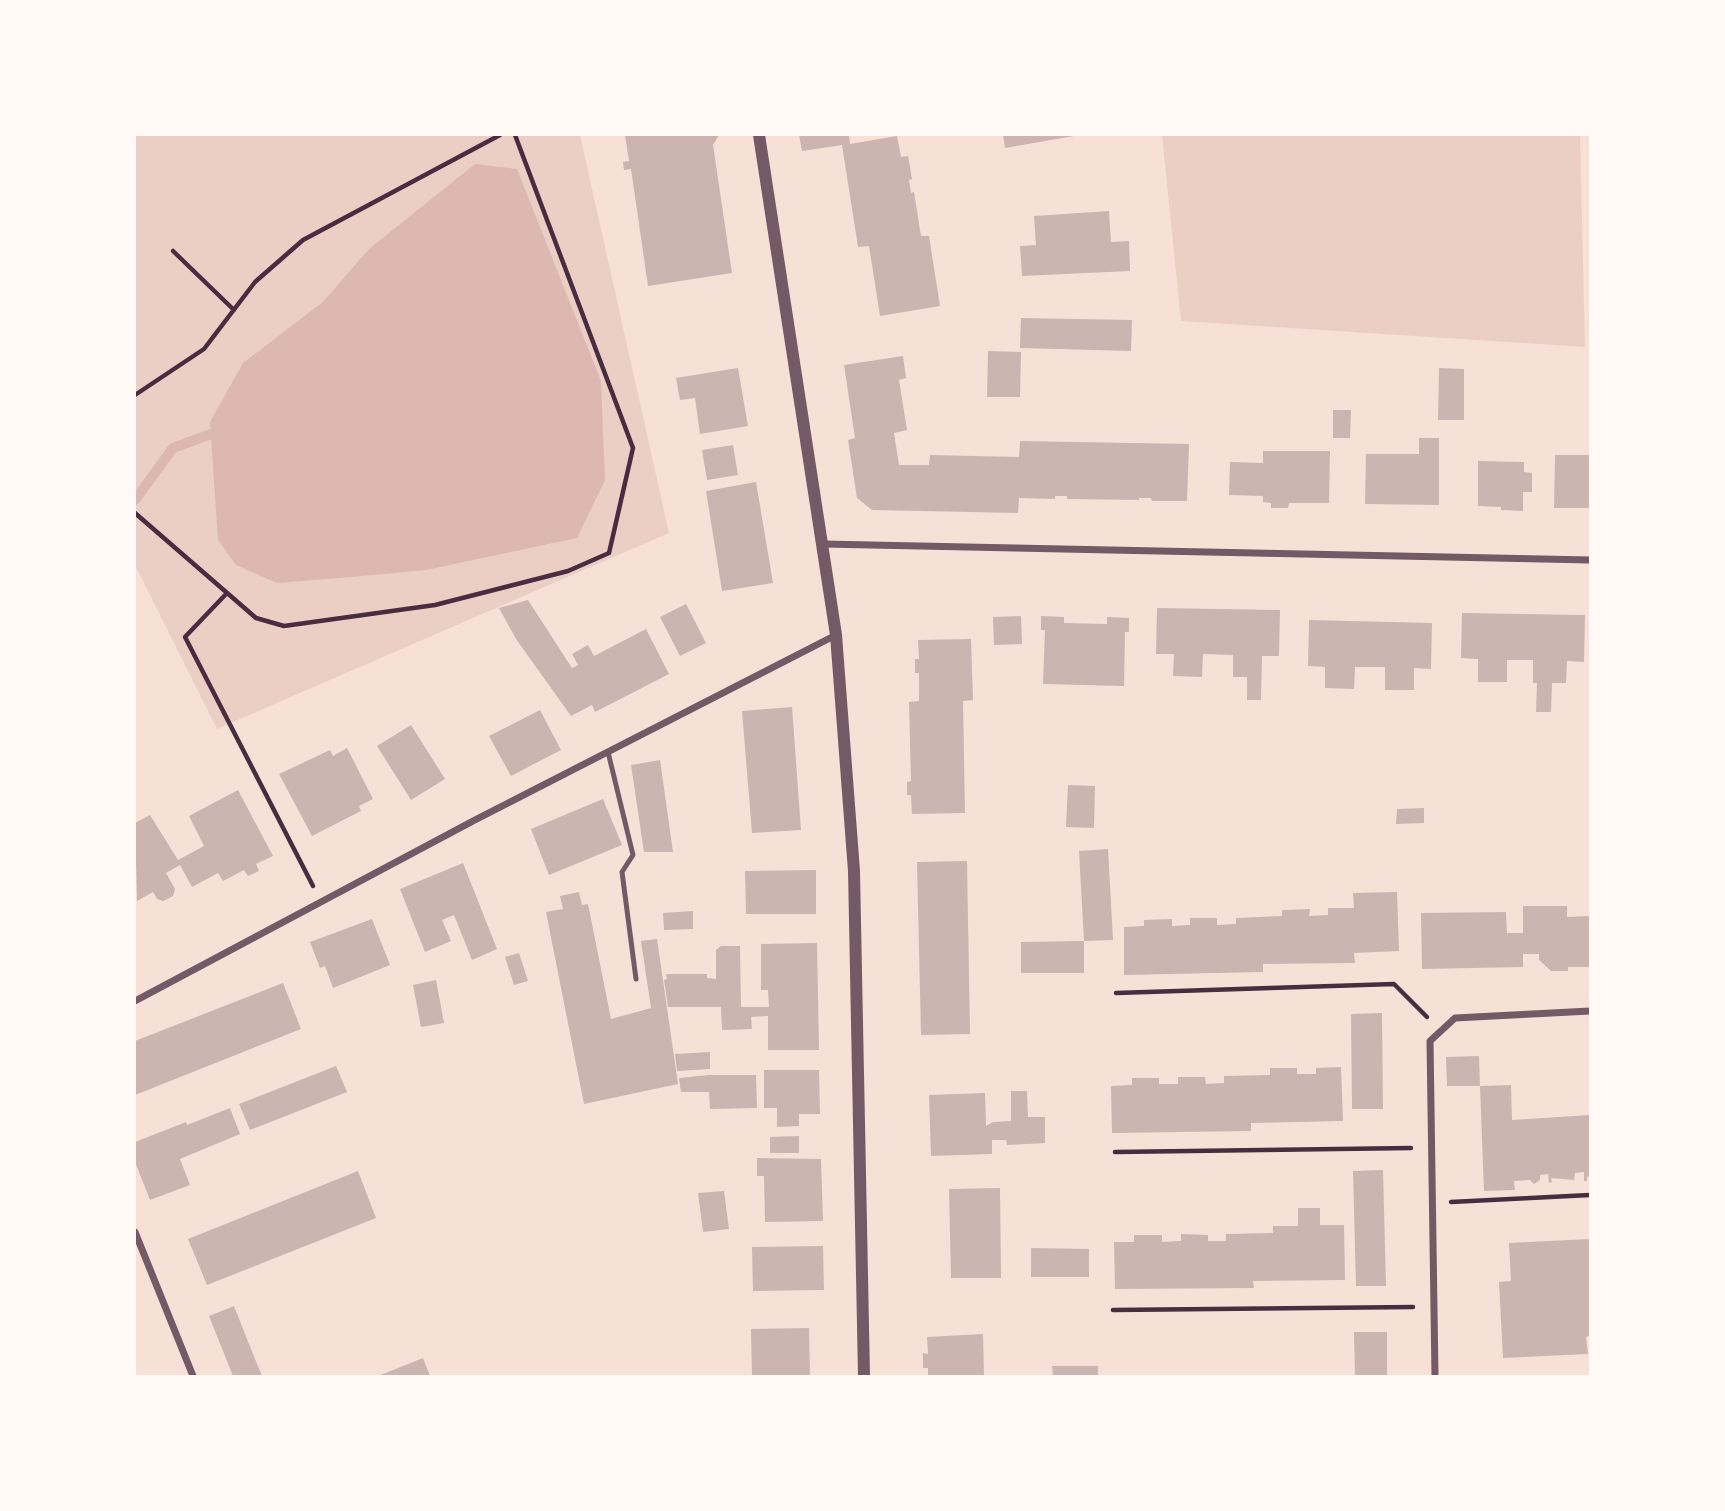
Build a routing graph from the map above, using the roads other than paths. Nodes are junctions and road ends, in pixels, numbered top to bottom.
1 (759, 135) edge
2 (824, 544) junction
3 (1590, 560) edge
4 (836, 635) junction
5 (608, 752) junction
6 (636, 979) dead end
7 (135, 1001) edge
8 (1590, 1010) edge
9 (135, 1233) edge
10 (192, 1376) edge
11 (864, 1376) edge
12 (1435, 1376) edge

1 - 2 street
2 - 3 street
2 - 4 street
4 - 5 street
4 - 11 street
5 - 6 lane
5 - 7 street
8 - 12 street
9 - 10 street

